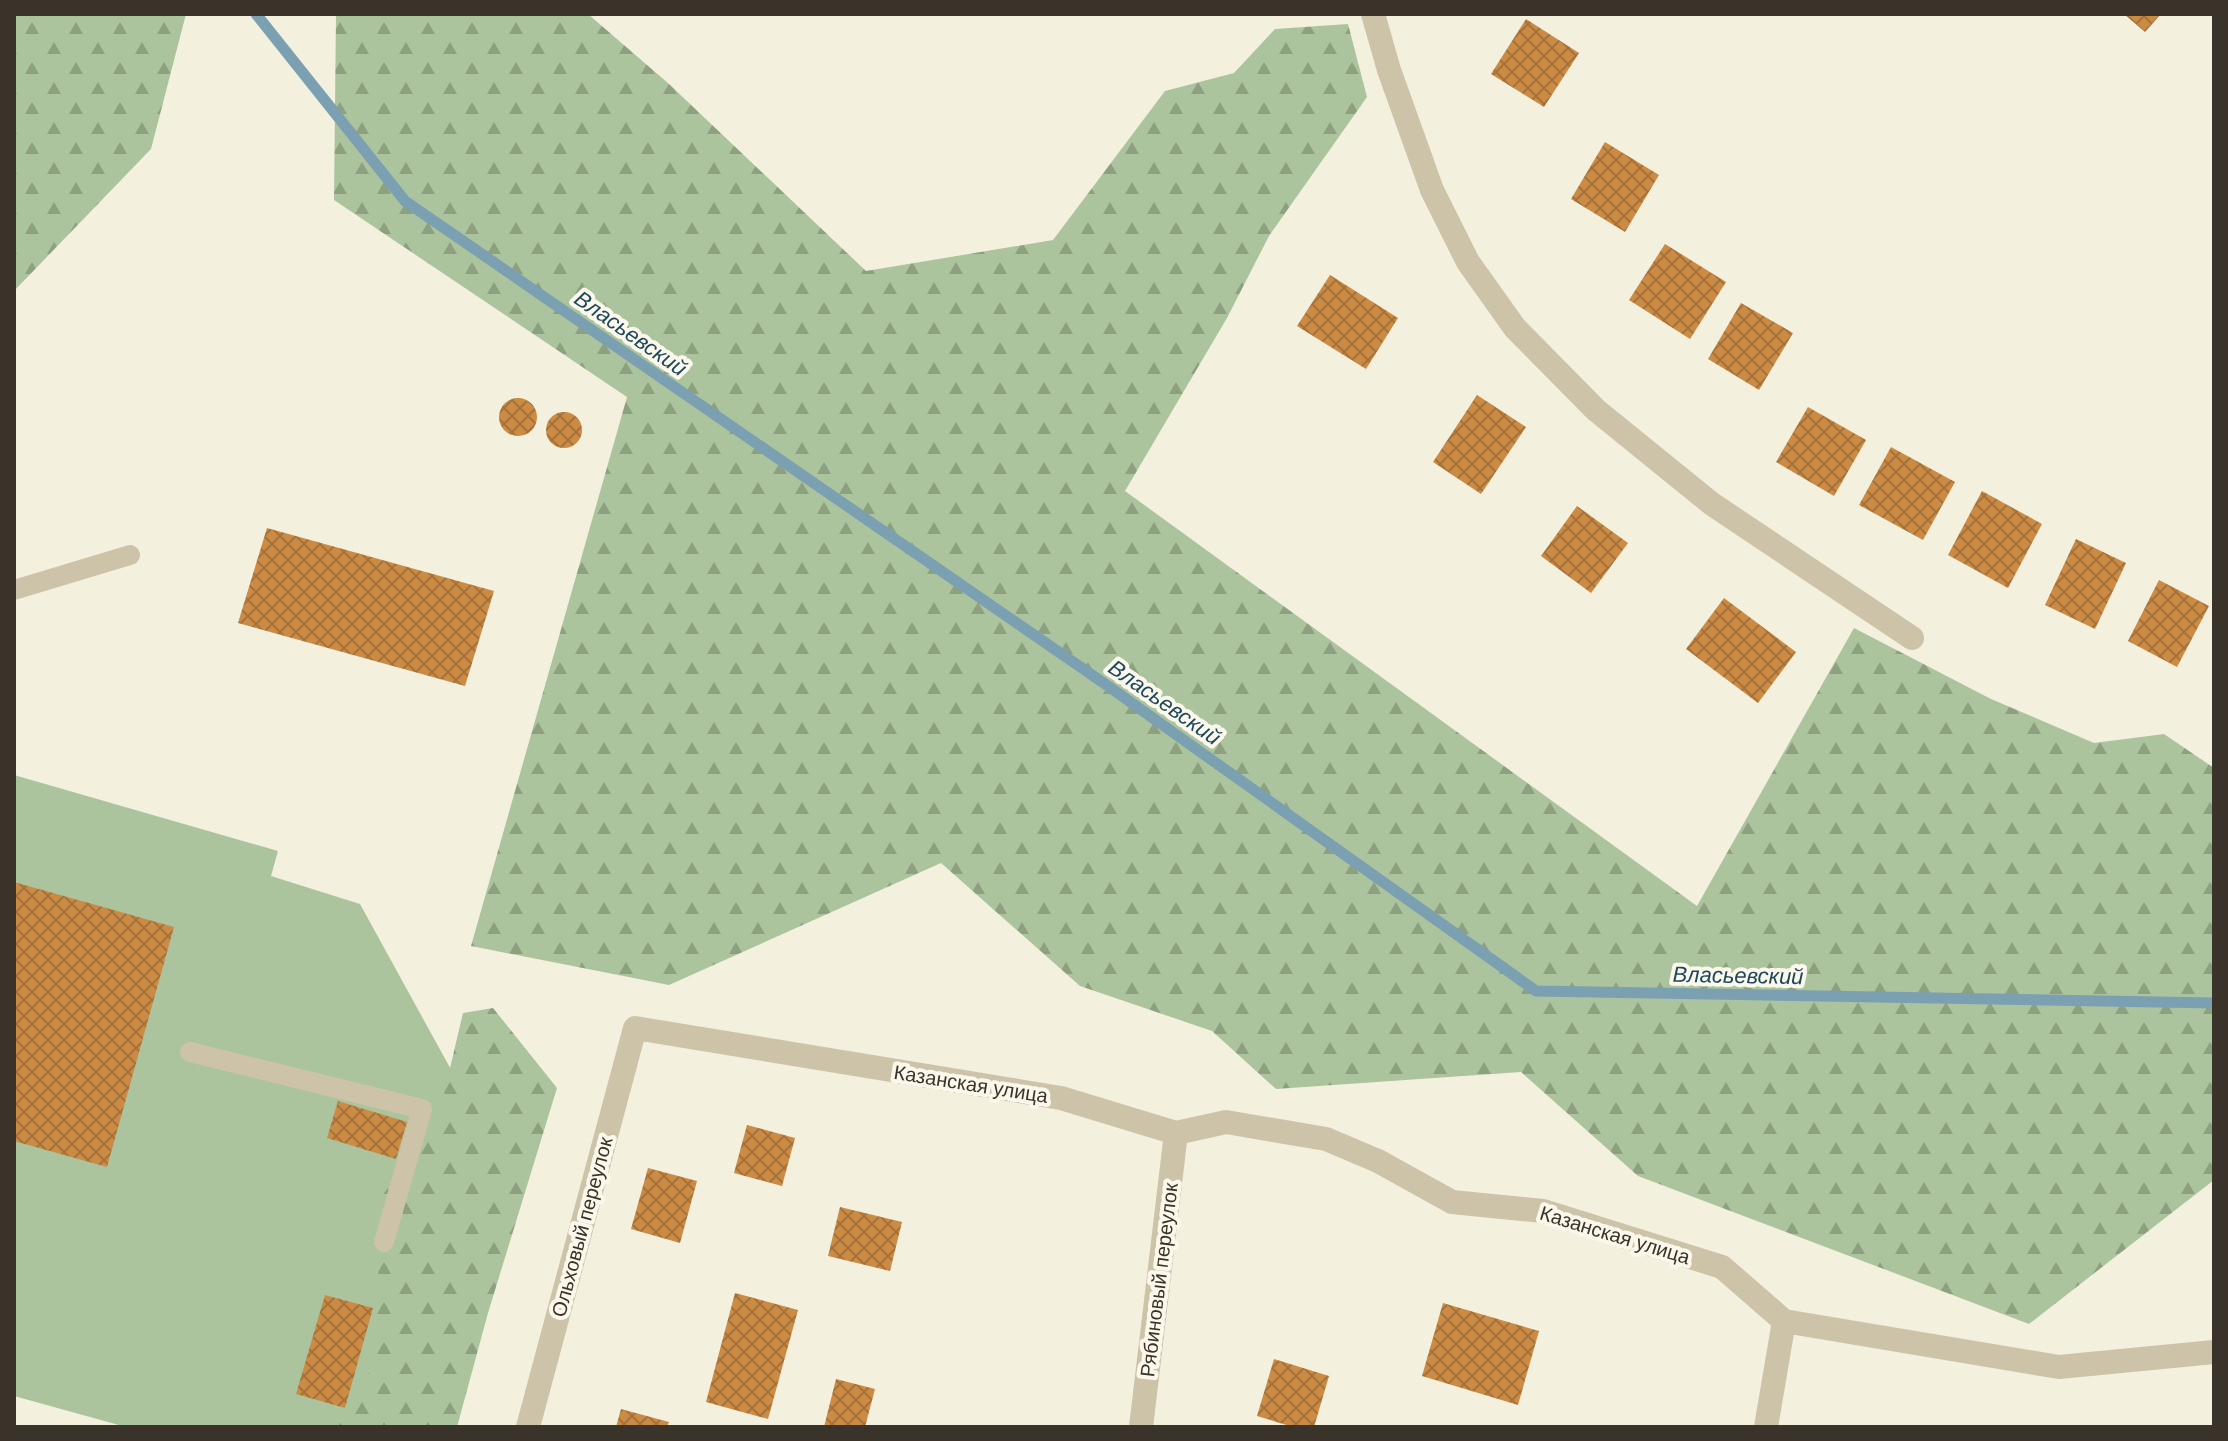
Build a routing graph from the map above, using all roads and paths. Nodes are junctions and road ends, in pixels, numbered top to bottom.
1 (1373, 14) edge
2 (130, 555) dead end
3 (14, 590) edge
4 (1912, 638) dead end
5 (635, 1028) joint
6 (190, 1052) dead end
7 (1176, 1133) junction
8 (384, 1242) dead end
9 (1784, 1321) junction
10 (2214, 1352) edge
11 (528, 1427) edge
12 (1141, 1427) edge
13 (1766, 1427) edge

1 - 4 street
2 - 3 lane
5 - 7 street, Казанская улица
5 - 11 street, Ольховый переулок
6 - 8 lane
7 - 9 street, Казанская улица
7 - 12 street, Рябиновый переулок
9 - 10 street
9 - 13 street

